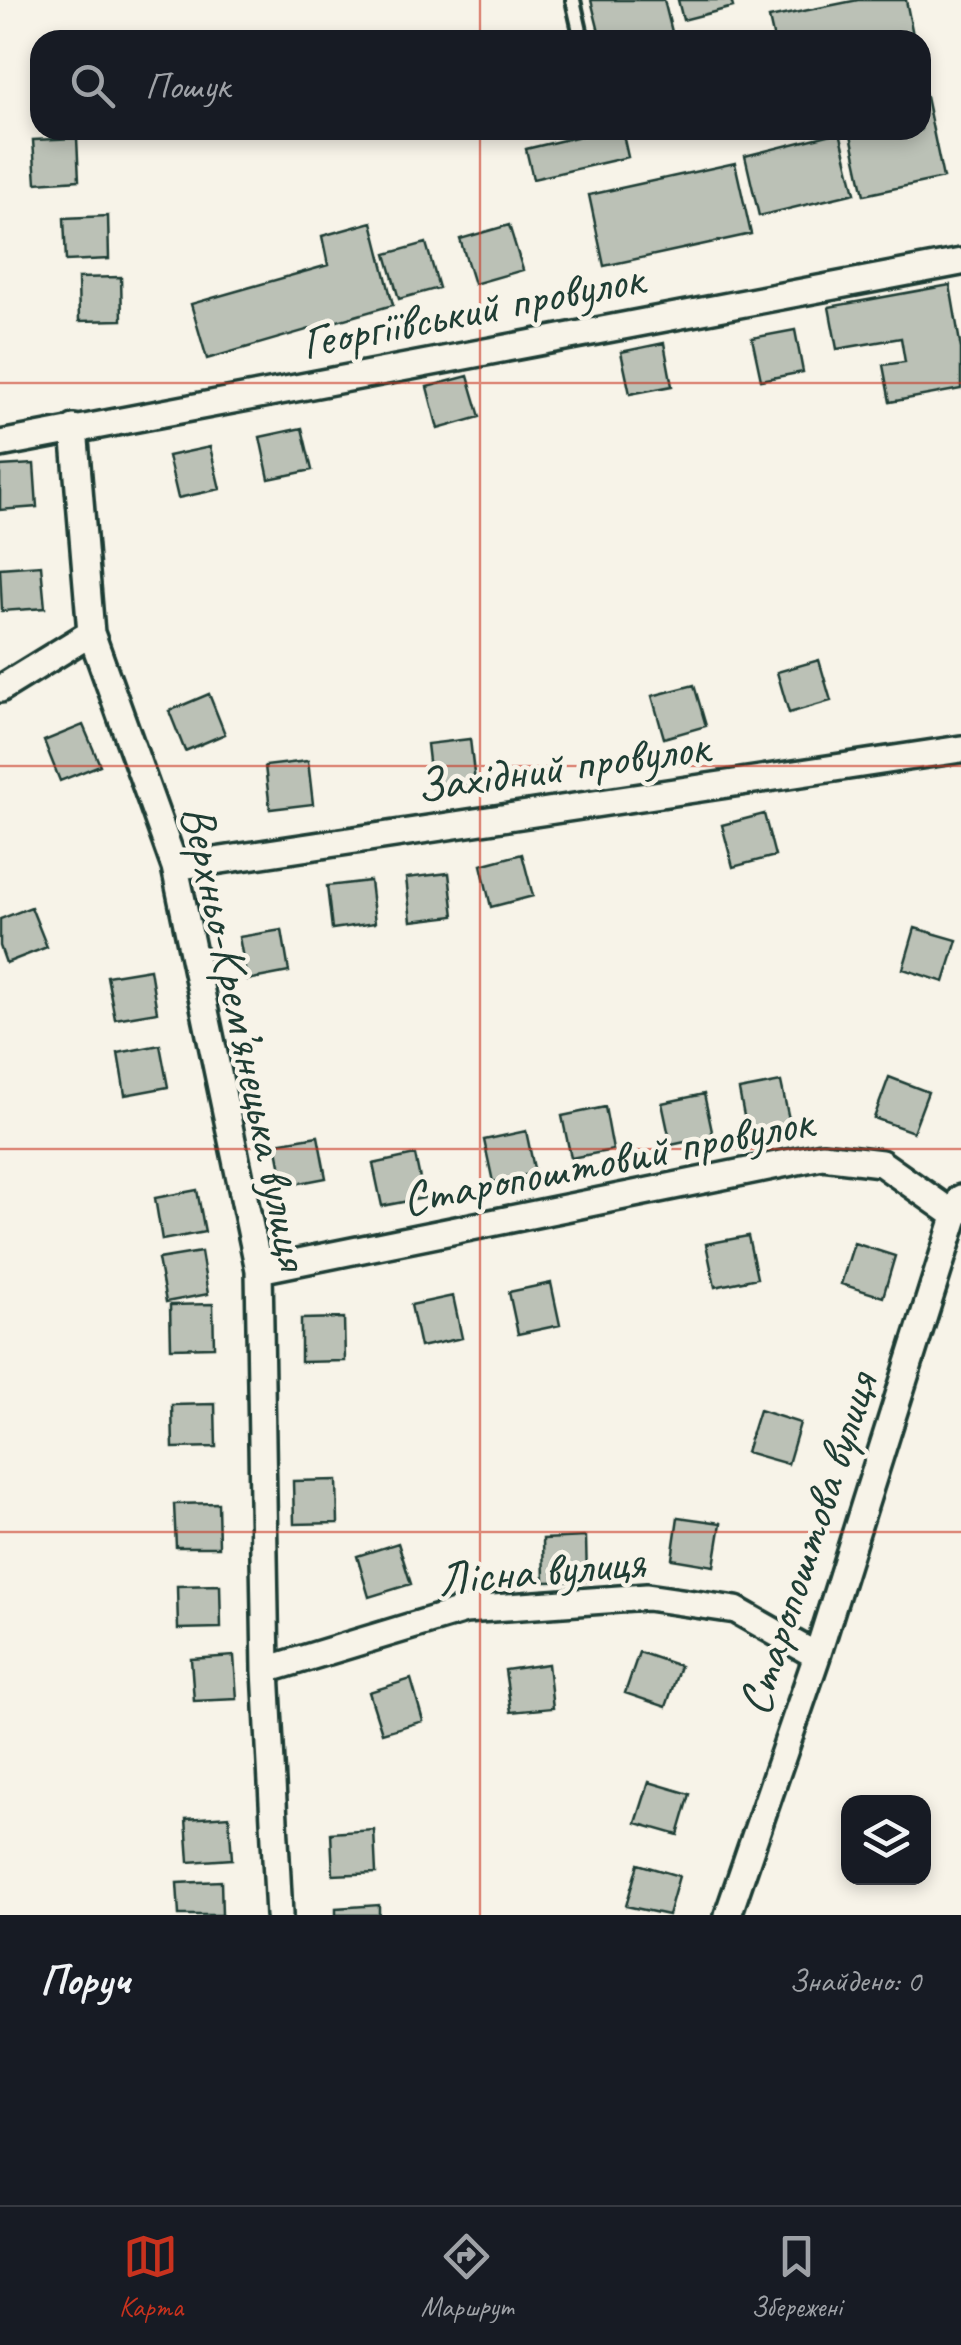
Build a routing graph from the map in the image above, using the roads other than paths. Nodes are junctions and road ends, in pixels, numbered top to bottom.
1 (573, 0) edge
2 (580, 30) edge
3 (961, 262) edge
4 (74, 428) junction
5 (0, 444) edge
6 (91, 633) junction
7 (0, 688) edge
8 (961, 750) edge
9 (175, 867) junction
10 (958, 1207) edge
11 (259, 1270) junction
12 (818, 1656) junction
13 (266, 1670) junction
14 (280, 1915) edge
15 (728, 1915) edge

1 - 2 lane
3 - 4 street, Георгіївський провулок
4 - 5 street, Георгіївський провулок
4 - 6 street, Верхньо-Крем’янецька вулиця
6 - 7 street
6 - 9 street, Верхньо-Крем’янецька вулиця
8 - 9 street, Західний провулок
9 - 11 street, Верхньо-Крем’янецька вулиця
10 - 11 street, Старопоштовий провулок
10 - 12 street, Старопоштова вулиця
11 - 13 street, Верхньо-Крем’янецька вулиця
12 - 13 street, Лісна вулиця
12 - 15 street, Старопоштова вулиця
13 - 14 street, Верхньо-Крем’янецька вулиця

